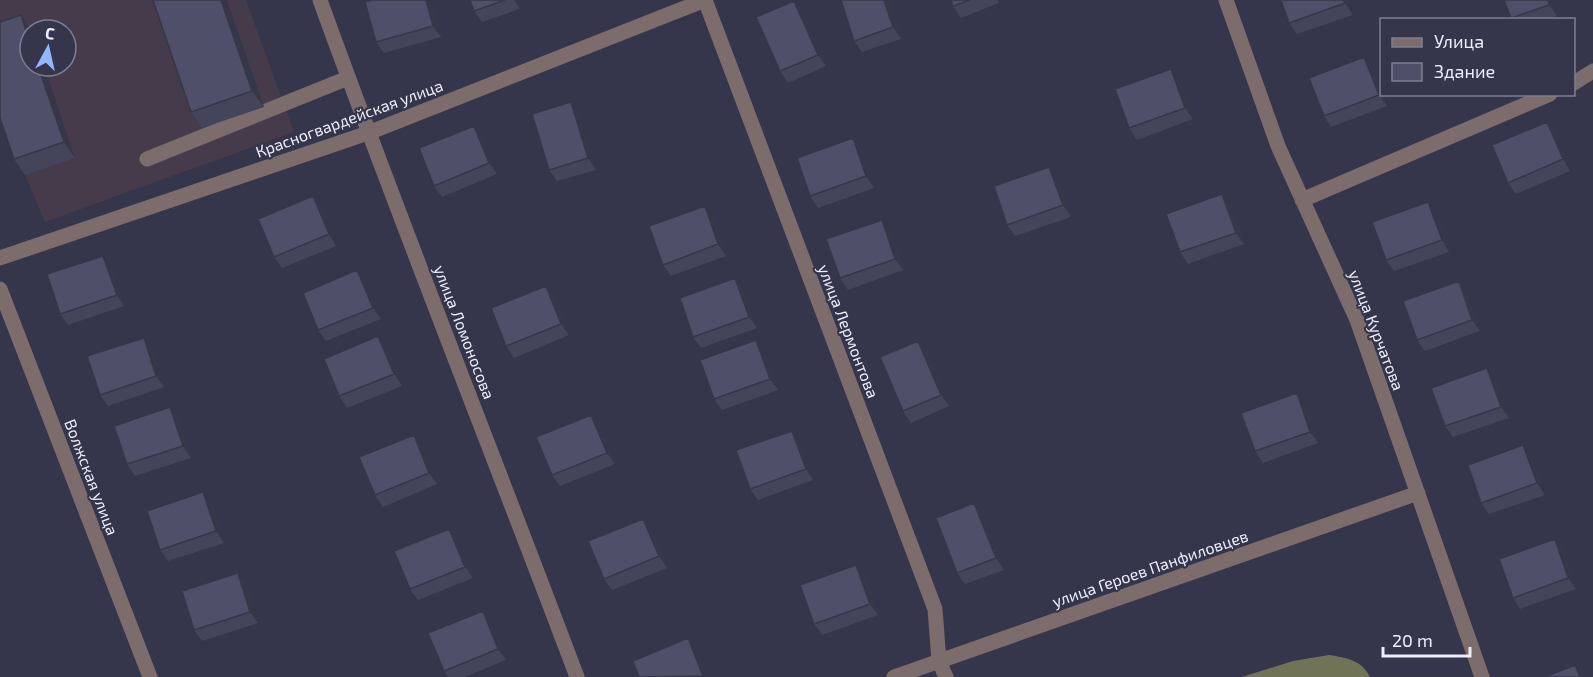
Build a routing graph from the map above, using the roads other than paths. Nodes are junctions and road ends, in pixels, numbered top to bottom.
1 (320, 0) edge
2 (705, 0) edge
3 (1226, 0) edge
4 (1593, 71) edge
5 (348, 78) junction
6 (1575, 82) edge
7 (1545, 96) edge
8 (368, 133) junction
9 (147, 159) dead end
10 (1302, 200) junction
11 (0, 258) edge
12 (0, 289) edge
13 (1418, 493) junction
14 (939, 661) junction
15 (150, 677) edge
16 (577, 677) edge
17 (894, 677) edge
18 (946, 677) edge
19 (1482, 677) edge

1 - 5 street, улица Ломоносова
2 - 8 street, Красногвардейская улица
2 - 14 street, улица Лермонтова
3 - 10 street, улица Курчатова
4 - 6 street
5 - 8 street, улица Ломоносова
5 - 9 street
7 - 10 street
8 - 11 street, Красногвардейская улица
8 - 16 street, улица Ломоносова
10 - 13 street, улица Курчатова
12 - 15 street, Волжская улица
13 - 14 street, улица Героев Панфиловцев
13 - 19 street, улица Курчатова
14 - 17 street, улица Героев Панфиловцев
14 - 18 street, улица Лермонтова

